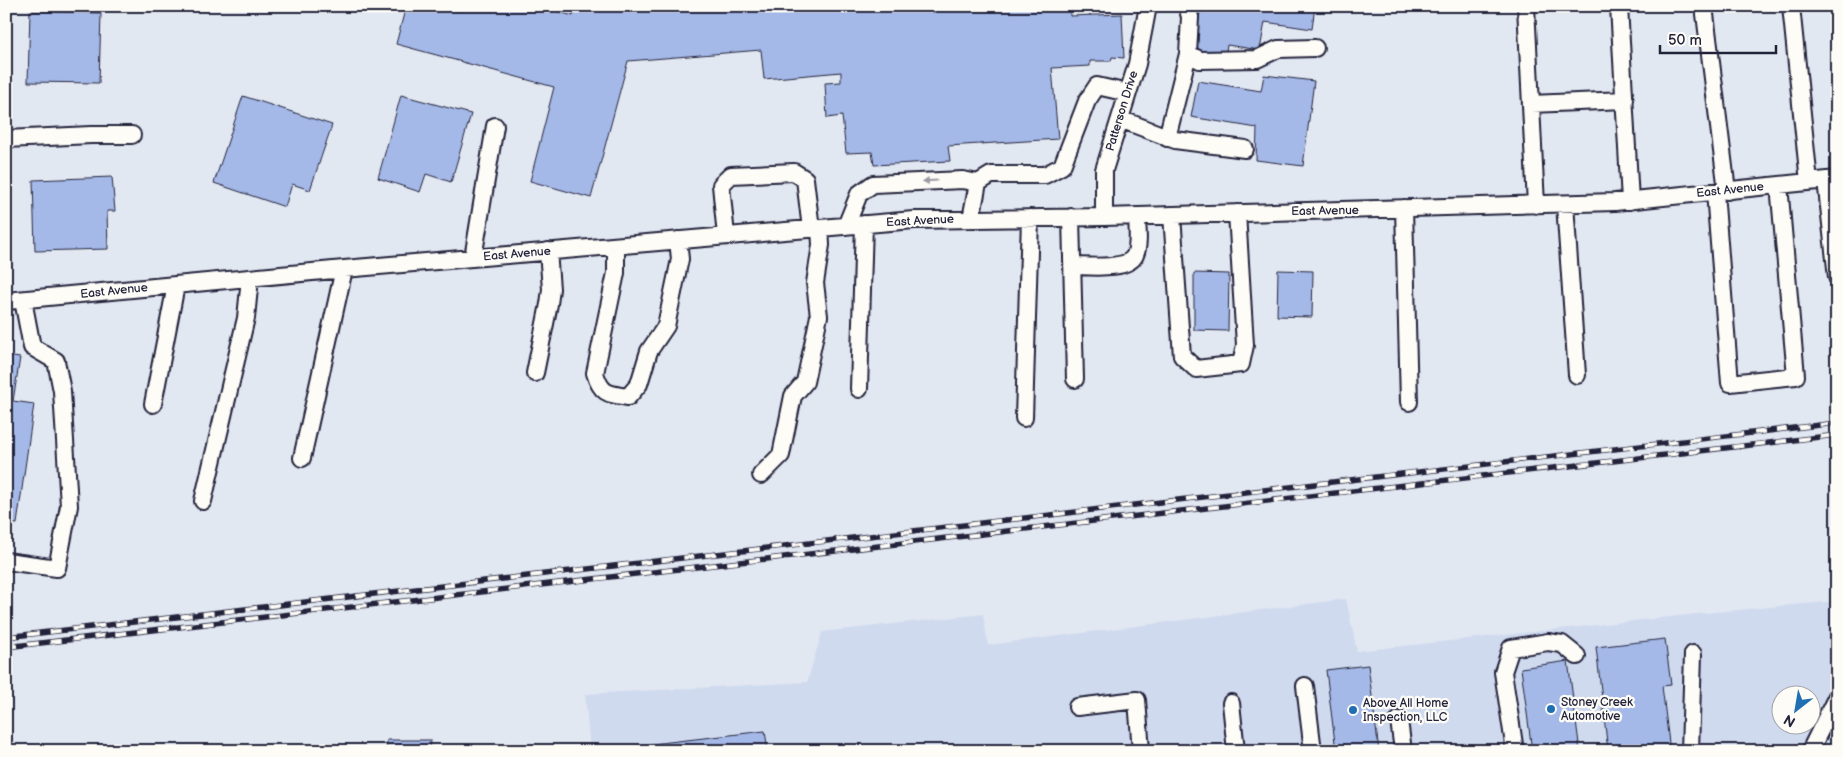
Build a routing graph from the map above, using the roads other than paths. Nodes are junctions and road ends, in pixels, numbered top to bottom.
1 (1148, 6) edge
2 (1187, 6) edge
3 (1526, 6) edge
4 (1619, 6) edge
5 (1704, 6) edge
6 (1791, 6) edge
7 (1315, 48) dead end
8 (1188, 54) junction
9 (1128, 92) junction
10 (1624, 100) junction
11 (1531, 104) junction
12 (1120, 119) junction
13 (495, 126) dead end
14 (132, 135) dead end
15 (1167, 138) junction
16 (6, 139) edge
17 (1245, 149) dead end
18 (1832, 179) edge
19 (1810, 182) junction
20 (978, 183) junction
21 (1779, 185) junction
22 (1721, 191) junction
23 (1630, 201) junction
24 (1565, 204) junction
25 (1536, 205) junction
26 (1404, 208) junction
27 (1237, 213) junction
28 (1172, 215) junction
29 (1137, 216) junction
30 (1071, 217) junction
31 (1104, 217) junction
32 (1030, 218) junction
33 (971, 219) junction
34 (864, 224) junction
35 (846, 226) junction
36 (816, 228) junction
37 (726, 236) junction
38 (678, 240) junction
39 (616, 246) junction
40 (548, 251) junction
41 (473, 258) junction
42 (1072, 266) junction
43 (344, 269) junction
44 (1837, 276) edge
45 (250, 278) junction
46 (176, 285) junction
47 (23, 300) junction
48 (6, 302) edge
49 (535, 373) dead end
50 (1577, 375) dead end
51 (1075, 379) dead end
52 (858, 389) dead end
53 (1409, 402) dead end
54 (153, 404) dead end
55 (1024, 418) dead end
56 (302, 458) dead end
57 (761, 475) dead end
58 (202, 501) dead end
59 (6, 561) edge
60 (1693, 654) dead end
61 (1577, 656) dead end
62 (1306, 686) dead end
63 (1837, 696) edge
64 (1231, 703) dead end
65 (1077, 707) dead end
66 (1399, 720) dead end
67 (1142, 751) edge
68 (1236, 751) edge
69 (1313, 751) edge
70 (1403, 751) edge
71 (1515, 751) edge
72 (1690, 751) edge
73 (1810, 751) edge

1 - 9 street, Patterson Drive
2 - 8 street
3 - 11 street
4 - 10 street
5 - 22 street
6 - 19 street
7 - 8 street
8 - 15 street
9 - 12 street, Patterson Drive
9 - 20 street
10 - 11 street
10 - 23 street
11 - 25 street
12 - 15 street
12 - 31 street, Patterson Drive
13 - 41 street
14 - 16 street
15 - 17 street
18 - 19 street, East Avenue
18 - 44 street
19 - 21 street, East Avenue
20 - 33 street
20 -> 35 street
21 - 22 street, East Avenue
21 - 22 street
22 - 23 street, East Avenue
23 - 24 street, East Avenue
24 - 25 street, East Avenue
24 - 50 street
25 - 26 street, East Avenue
26 - 27 street, East Avenue
26 - 53 street
27 - 28 street, East Avenue
27 - 28 street
28 - 29 street, East Avenue
29 - 31 street, East Avenue
29 - 42 street
30 - 31 street, East Avenue
30 - 32 street, East Avenue
30 - 42 street
32 - 33 street, East Avenue
32 - 55 street
33 - 34 street, East Avenue
34 - 35 street, East Avenue
34 - 52 street
35 - 36 street, East Avenue
36 - 37 street, East Avenue
36 - 37 street
36 - 57 street
37 - 38 street, East Avenue
38 - 39 street, East Avenue
38 - 39 street
39 - 40 street, East Avenue
40 - 41 street, East Avenue
40 - 49 street
41 - 43 street, East Avenue
42 - 51 street
43 - 45 street, East Avenue
43 - 56 street
45 - 46 street, East Avenue
45 - 58 street
46 - 47 street, East Avenue
46 - 54 street
47 - 48 street, East Avenue
47 - 59 street
60 - 72 street
61 - 71 street
62 - 69 street
63 - 73 street
64 - 68 street
65 - 67 street
66 - 70 street

